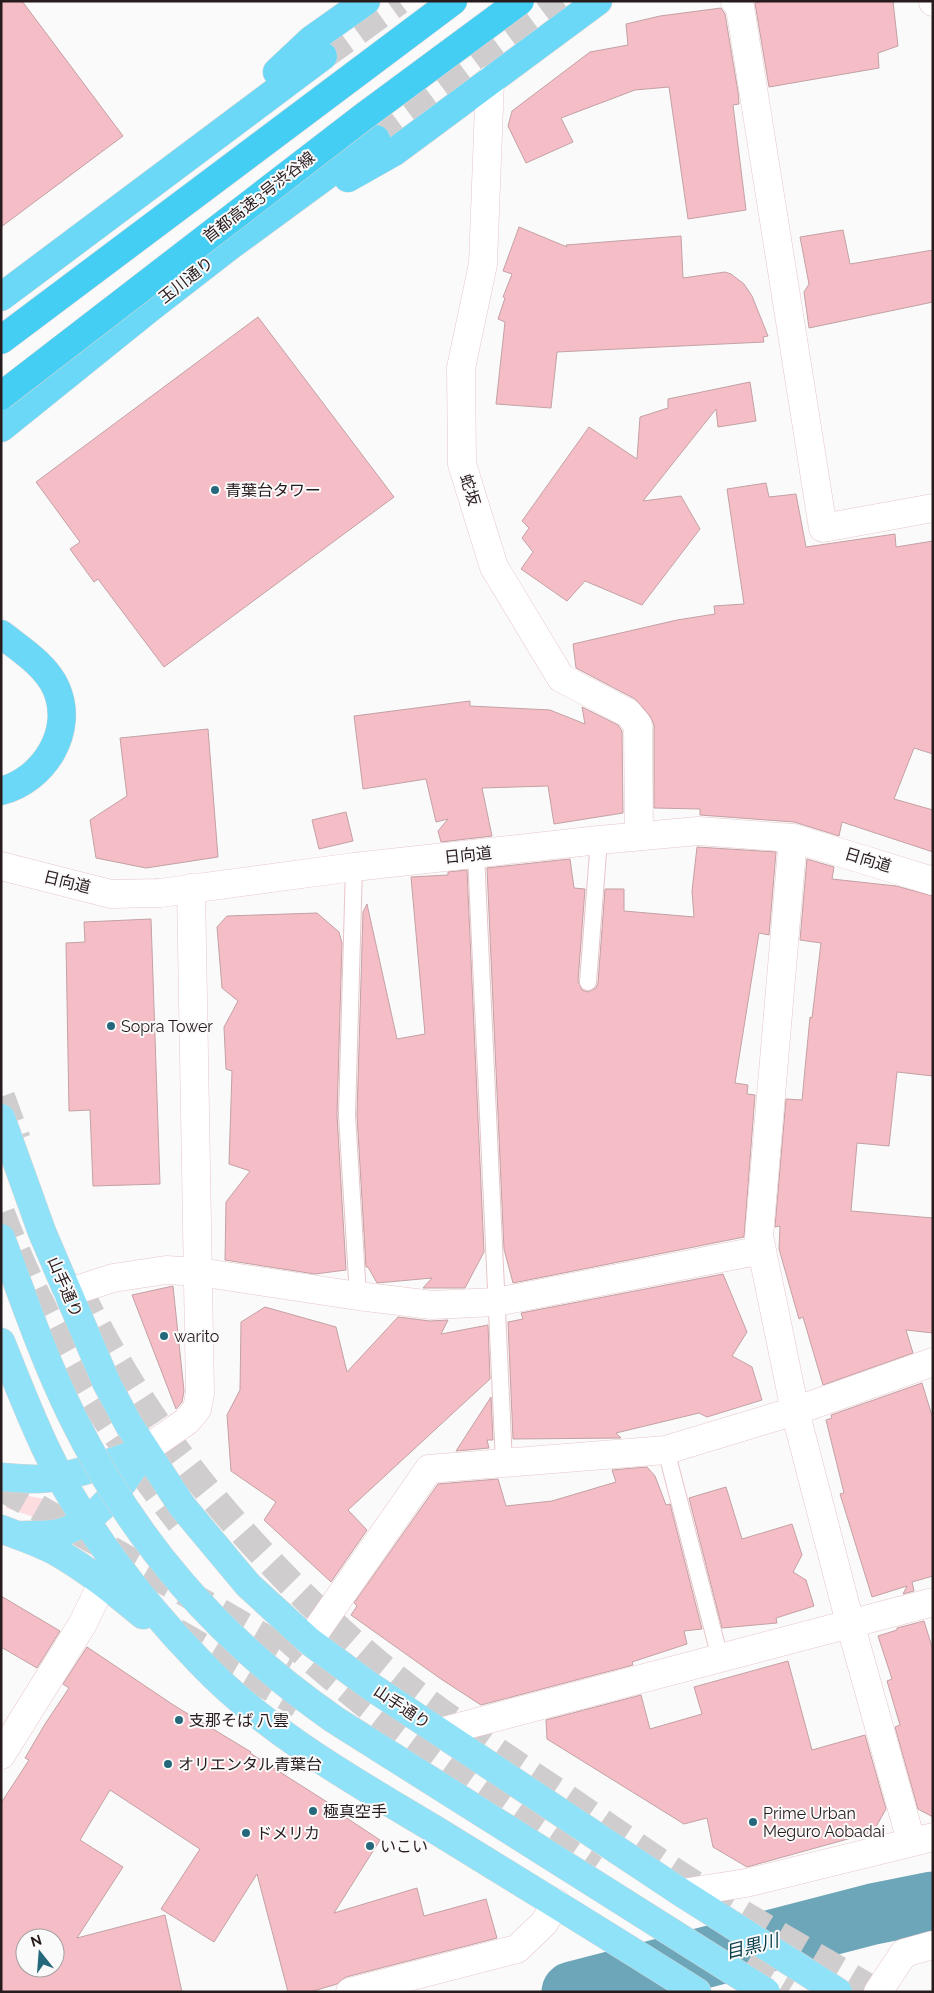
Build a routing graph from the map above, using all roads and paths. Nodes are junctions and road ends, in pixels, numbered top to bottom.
1 (366, 1) edge
2 (453, 1) edge
3 (520, 1) edge
4 (598, 1) edge
5 (735, 1) edge
6 (323, 56) tunnel mouth
7 (490, 80) junction
8 (376, 139) tunnel mouth
9 (175, 168) junction
10 (145, 231) junction
11 (230, 246) junction
12 (1, 298) edge
13 (1, 327) edge
14 (1, 340) edge
15 (1, 396) edge
16 (1, 428) edge
17 (933, 508) edge
18 (1, 634) edge
19 (1, 791) edge
20 (639, 836) junction
21 (793, 838) junction
22 (599, 840) junction
23 (476, 854) junction
24 (1, 866) edge
25 (354, 867) junction
26 (933, 881) edge
27 (191, 888) junction
28 (588, 982) dead end
29 (1, 1118) tunnel mouth
30 (1, 1238) edge
31 (762, 1250) junction
32 (199, 1272) junction
33 (67, 1293) junction
34 (358, 1296) junction
35 (496, 1302) junction
36 (1, 1342) edge
37 (933, 1362) edge
38 (795, 1411) junction
39 (145, 1450) junction
40 (666, 1450) junction
41 (504, 1462) junction
42 (61, 1476) junction
43 (1, 1477) edge
44 (87, 1521) junction
45 (9, 1532) edge
46 (103, 1582) junction
47 (933, 1602) edge
48 (850, 1624) junction
49 (309, 1641) junction
50 (720, 1658) junction
51 (200, 1663) junction
52 (440, 1732) junction
53 (1, 1755) edge
54 (922, 1839) edge
55 (682, 1893) junction
56 (556, 1903) junction
57 (933, 1945) edge
58 (350, 1992) edge
59 (697, 1992) edge
60 (766, 1992) edge
61 (838, 1992) edge
62 (878, 1992) edge

1 - 9 highway
2 - 10 highway
3 - 15 highway, 首都高速3号渋谷線, bridge
4 - 7 highway
5 - 17 street
6 - 9 highway
7 - 11 highway
7 - 20 street, 蛇坂
8 - 11 highway, 玉川通り
9 - 12 highway
10 - 13 highway
10 - 14 highway
11 - 16 highway, 玉川通り
18 - 19 highway
20 - 21 street, 日向道
20 - 22 street, 日向道
21 - 26 street, 日向道
21 - 31 street
22 - 23 street, 日向道
22 - 28 lane
23 - 25 street, 日向道
23 - 35 lane
24 - 27 street, 日向道
25 - 27 street, 日向道
25 - 34 lane
27 - 32 street
29 - 33 main road, 山手通り
30 - 60 main road, bridge
31 - 35 street
31 - 38 street
32 - 33 street
32 - 34 street
32 - 39 street
33 - 39 main road, 山手通り
34 - 35 street
35 - 41 lane
36 - 42 main road
37 - 38 street
38 - 40 street
38 - 48 street
39 - 42 main road
39 - 44 main road
39 - 49 main road, 山手通り
40 - 41 street
40 - 50 lane
41 - 49 street
42 - 43 main road
42 - 44 main road
44 - 45 main road
44 - 51 main road
45 - 46 main road
46 - 51 main road
46 - 53 street
47 - 48 street
48 - 50 street
48 - 54 street
49 - 52 main road, 山手通り
50 - 52 street
51 - 56 main road
52 - 55 main road, 山手通り
54 - 55 street
55 - 61 main road, 山手通り
56 - 58 street
56 - 59 main road
57 - 62 street

